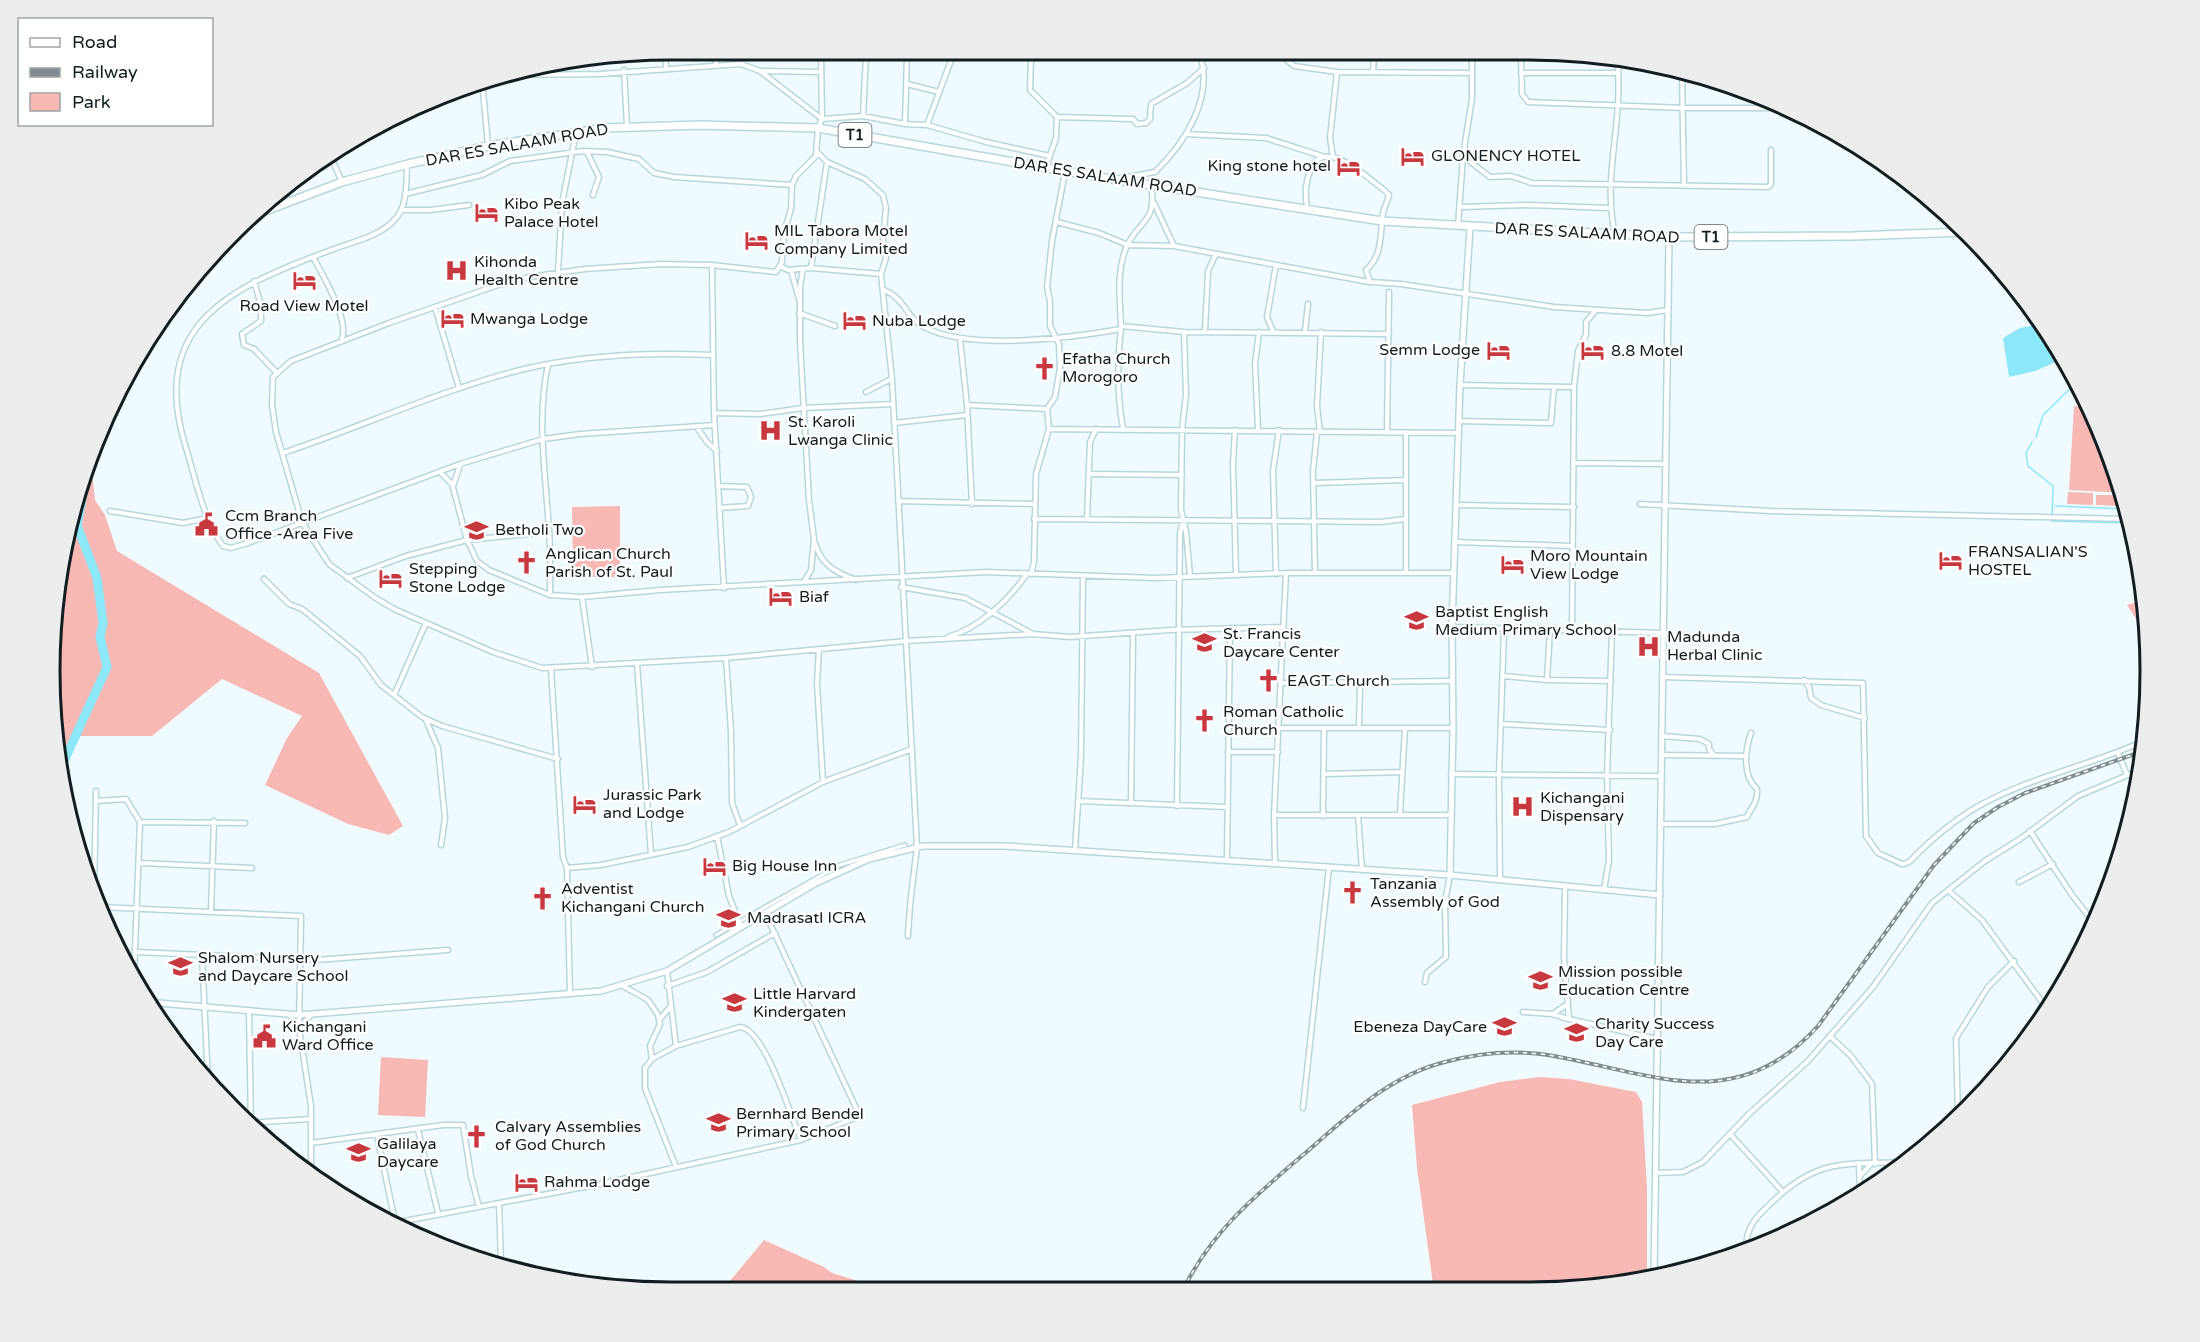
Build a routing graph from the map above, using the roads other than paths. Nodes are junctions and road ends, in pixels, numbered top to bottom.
1 (665, 60) edge
2 (716, 60) edge
3 (821, 60) edge
4 (866, 60) edge
5 (907, 60) edge
6 (951, 60) edge
7 (1031, 60) edge
8 (1202, 60) edge
9 (1287, 60) edge
10 (1374, 60) edge
11 (1472, 60) edge
12 (1521, 60) edge
13 (716, 65) junction
14 (666, 67) junction
15 (1618, 67) edge
16 (1204, 68) junction
17 (624, 70) junction
18 (760, 71) junction
19 (820, 72) junction
20 (1337, 72) junction
21 (1373, 72) junction
22 (1471, 73) junction
23 (1521, 73) junction
24 (1618, 73) junction
25 (540, 75) edge
26 (1682, 80) edge
27 (907, 84) junction
28 (483, 90) edge
29 (939, 92) junction
30 (1618, 104) junction
31 (1684, 108) junction
32 (1765, 108) edge
33 (863, 116) junction
34 (1057, 117) junction
35 (822, 119) junction
36 (905, 124) junction
37 (927, 125) junction
38 (627, 126) junction
39 (818, 129) junction
40 (576, 132) junction
41 (1186, 134) junction
42 (488, 146) junction
43 (1771, 150) dead end
44 (587, 151) junction
45 (573, 152) junction
46 (817, 152) junction
47 (1050, 156) junction
48 (1322, 156) junction
49 (1463, 156) junction
50 (1333, 158) junction
51 (333, 162) edge
52 (827, 162) junction
53 (408, 164) junction
54 (1046, 167) junction
55 (1065, 171) junction
56 (1116, 179) junction
57 (342, 182) junction
58 (1609, 183) junction
59 (792, 185) junction
60 (1151, 185) junction
61 (1684, 186) junction
62 (405, 194) junction
63 (593, 195) dead end
64 (1153, 203) junction
65 (469, 205) dead end
66 (1461, 207) junction
67 (273, 208) edge
68 (1609, 208) junction
69 (1308, 209) junction
70 (401, 210) junction
71 (1382, 220) junction
72 (1057, 222) junction
73 (1458, 226) junction
74 (1470, 227) junction
75 (1954, 232) edge
76 (1615, 236) junction
77 (1670, 237) junction
78 (1128, 245) junction
79 (1174, 246) junction
80 (1215, 255) junction
81 (313, 257) junction
82 (712, 265) junction
83 (1276, 265) junction
84 (780, 266) junction
85 (811, 268) junction
86 (803, 269) junction
87 (791, 270) junction
88 (558, 272) junction
89 (881, 274) junction
90 (254, 281) junction
91 (1370, 282) junction
92 (884, 290) junction
93 (1389, 292) dead end
94 (1465, 294) junction
95 (1308, 304) dead end
96 (801, 306) junction
97 (435, 307) junction
98 (1597, 310) junction
99 (1668, 310) junction
100 (799, 313) junction
101 (836, 326) dead end
102 (1121, 328) junction
103 (1205, 330) junction
104 (1273, 331) junction
105 (1184, 332) junction
106 (1259, 332) junction
107 (1305, 332) junction
108 (1321, 332) junction
109 (1389, 334) junction
110 (1054, 337) junction
111 (960, 339) junction
112 (341, 340) junction
113 (712, 354) junction
114 (548, 366) junction
115 (276, 372) junction
116 (892, 379) junction
117 (1460, 384) junction
118 (1574, 387) junction
119 (459, 388) junction
120 (1554, 388) junction
121 (866, 392) dead end
122 (893, 404) junction
123 (967, 405) junction
124 (803, 408) junction
125 (1047, 409) junction
126 (714, 413) junction
127 (967, 415) junction
128 (1461, 421) junction
129 (894, 423) junction
130 (715, 425) junction
131 (696, 426) junction
132 (1049, 429) junction
133 (1096, 429) junction
134 (1123, 429) junction
135 (1258, 429) junction
136 (1182, 430) junction
137 (1235, 430) junction
138 (1279, 430) junction
139 (1318, 432) junction
140 (1387, 433) junction
141 (1460, 433) junction
142 (1406, 434) junction
143 (543, 439) junction
144 (718, 451) junction
145 (283, 453) junction
146 (1574, 463) junction
147 (460, 464) junction
148 (1666, 465) junction
149 (440, 472) junction
150 (1091, 474) junction
151 (1182, 475) junction
152 (1405, 480) junction
153 (1316, 483) junction
154 (719, 486) junction
155 (453, 487) junction
156 (898, 501) junction
157 (972, 504) junction
158 (1034, 504) junction
159 (1640, 504) dead end
160 (1665, 504) junction
161 (1457, 505) junction
162 (1574, 507) junction
163 (719, 508) junction
164 (110, 511) dead end
165 (208, 518) junction
166 (1034, 519) junction
167 (1406, 519) junction
168 (2120, 519) edge
169 (1087, 520) junction
170 (1183, 521) junction
171 (1234, 521) junction
172 (1275, 521) junction
173 (1315, 521) junction
174 (302, 522) junction
175 (550, 532) junction
176 (814, 539) junction
177 (466, 540) junction
178 (1456, 542) junction
179 (1572, 546) junction
180 (1406, 572) junction
181 (1286, 573) junction
182 (1316, 573) junction
183 (1455, 573) junction
184 (1276, 574) junction
185 (1029, 575) junction
186 (1236, 575) junction
187 (1083, 576) junction
188 (1180, 576) junction
189 (1190, 576) junction
190 (264, 579) dead end
191 (347, 579) junction
192 (901, 579) junction
193 (860, 581) junction
194 (803, 583) junction
195 (901, 587) junction
196 (724, 588) junction
197 (550, 595) junction
198 (582, 597) junction
199 (993, 612) junction
200 (426, 623) junction
201 (1282, 627) junction
202 (1452, 627) junction
203 (1230, 628) junction
204 (1550, 629) junction
205 (1180, 630) junction
206 (1504, 630) junction
207 (1572, 630) junction
208 (1612, 631) junction
209 (1033, 633) junction
210 (1133, 633) junction
211 (1664, 633) junction
212 (1083, 636) junction
213 (942, 639) junction
214 (906, 641) junction
215 (819, 649) junction
216 (726, 658) junction
217 (637, 664) junction
218 (592, 667) junction
219 (551, 669) junction
220 (1503, 676) junction
221 (1663, 677) junction
222 (1547, 680) junction
223 (1803, 680) junction
224 (1452, 681) junction
225 (1611, 681) junction
226 (1360, 682) junction
227 (1281, 683) junction
228 (394, 695) junction
229 (1866, 719) junction
230 (426, 720) junction
231 (1502, 724) junction
232 (1280, 728) junction
233 (1324, 728) junction
234 (1359, 728) junction
235 (1405, 728) junction
236 (1454, 728) junction
237 (1610, 730) junction
238 (1751, 733) dead end
239 (1662, 736) junction
240 (2136, 745) edge
241 (912, 749) junction
242 (1228, 752) junction
243 (1278, 752) junction
244 (2118, 753) junction
245 (1662, 755) junction
246 (1715, 756) junction
247 (1745, 756) junction
248 (558, 759) junction
249 (1402, 772) junction
250 (2131, 773) edge
251 (1325, 774) junction
252 (1450, 774) junction
253 (1499, 775) junction
254 (1607, 775) junction
255 (2127, 775) junction
256 (1661, 776) junction
257 (823, 782) junction
258 (96, 791) dead end
259 (96, 801) junction
260 (1078, 801) junction
261 (1131, 803) junction
262 (1177, 806) junction
263 (1227, 807) junction
264 (1400, 814) junction
265 (1274, 815) junction
266 (1358, 815) junction
267 (1450, 815) junction
268 (1323, 816) junction
269 (214, 821) junction
270 (140, 822) junction
271 (245, 823) dead end
272 (1661, 824) junction
273 (740, 825) junction
274 (2030, 831) junction
275 (717, 836) junction
276 (905, 844) dead end
277 (441, 845) dead end
278 (917, 848) junction
279 (1076, 850) junction
280 (651, 854) junction
281 (1227, 860) junction
282 (140, 863) junction
283 (1275, 863) junction
284 (2053, 864) junction
285 (213, 867) junction
286 (1329, 867) junction
287 (252, 868) dead end
288 (567, 868) junction
289 (1362, 870) junction
290 (94, 873) edge
291 (1450, 875) junction
292 (1500, 880) junction
293 (2019, 882) dead end
294 (1565, 887) junction
295 (1604, 890) junction
296 (1948, 890) junction
297 (1660, 895) junction
298 (108, 907) edge
299 (136, 909) junction
300 (211, 911) junction
301 (765, 913) junction
302 (2088, 916) edge
303 (740, 925) junction
304 (775, 933) junction
305 (716, 935) dead end
306 (908, 936) dead end
307 (448, 950) dead end
308 (135, 952) junction
309 (202, 955) junction
310 (300, 959) junction
311 (2014, 961) junction
312 (135, 962) edge
313 (667, 971) junction
314 (1425, 982) dead end
315 (623, 986) junction
316 (667, 986) junction
317 (570, 995) junction
318 (2042, 1002) edge
319 (159, 1003) edge
320 (1566, 1005) junction
321 (205, 1007) junction
322 (670, 1007) junction
323 (249, 1011) junction
324 (1523, 1012) dead end
325 (289, 1014) junction
326 (313, 1014) junction
327 (1552, 1014) junction
328 (299, 1015) junction
329 (1569, 1019) junction
330 (659, 1020) junction
331 (299, 1028) junction
332 (1831, 1037) junction
333 (1657, 1040) junction
334 (676, 1046) junction
335 (652, 1059) junction
336 (207, 1069) edge
337 (1958, 1106) edge
338 (1303, 1108) dead end
339 (251, 1114) edge
340 (311, 1119) junction
341 (259, 1122) edge
342 (418, 1129) junction
343 (1730, 1134) junction
344 (377, 1135) junction
345 (801, 1140) junction
346 (311, 1143) junction
347 (310, 1163) edge
348 (1891, 1163) edge
349 (1873, 1164) junction
350 (1859, 1165) junction
351 (676, 1167) junction
352 (1654, 1173) junction
353 (1860, 1177) junction
354 (1860, 1184) edge
355 (1783, 1191) junction
356 (499, 1203) junction
357 (479, 1207) junction
358 (438, 1214) junction
359 (394, 1215) edge
360 (404, 1220) edge
361 (1748, 1241) edge
362 (501, 1257) edge
363 (1654, 1269) edge

1 - 14 street
2 - 13 street
3 - 19 street
4 - 33 street
5 - 27 street
6 - 29 street
7 - 34 street
8 - 16 street
9 - 20 street
10 - 21 street
11 - 22 street
12 - 23 street
13 - 14 street
13 - 18 street
14 - 17 street
15 - 24 street
16 - 34 street
16 - 41 street
17 - 25 street
17 - 38 street
18 - 19 street
18 - 35 street
19 - 35 street
20 - 21 street
20 - 50 street
21 - 22 street
22 - 49 street
23 - 24 street
23 - 30 street
24 - 30 street
26 - 31 street
27 - 29 street
27 - 36 street
28 - 42 street
29 - 37 street
30 - 31 street
30 - 58 street
31 - 32 street
31 - 61 street
33 - 35 street
33 - 36 street
34 - 47 street
35 - 39 street
36 - 37 street
37 - 47 street
38 - 39 highway, DAR ES SALAAM ROAD / T1
38 - 40 highway, DAR ES SALAAM ROAD / T1
39 - 46 street
39 - 54 highway, DAR ES SALAAM ROAD / T1
40 - 42 highway, DAR ES SALAAM ROAD / T1
40 - 45 street
41 - 48 street
41 - 56 street
42 - 53 highway, DAR ES SALAAM ROAD / T1
43 - 61 street
44 - 45 street
44 - 59 street
44 - 63 street
45 - 62 street
45 - 88 street
46 - 52 street
46 - 59 street
47 - 54 street
48 - 50 street
48 - 69 street
49 - 58 street
49 - 66 street
50 - 71 street
51 - 57 street
52 - 85 street
52 - 89 street
53 - 57 highway, DAR ES SALAAM ROAD / T1
53 - 62 street
54 - 55 highway, DAR ES SALAAM ROAD / T1
55 - 56 highway, DAR ES SALAAM ROAD / T1
55 - 72 street
56 - 60 highway, DAR ES SALAAM ROAD / T1
57 - 67 highway, DAR ES SALAAM ROAD / T1
58 - 61 street
58 - 68 street
59 - 84 street
60 - 64 street
60 - 69 highway, DAR ES SALAAM ROAD / T1
62 - 70 street
64 - 78 street
64 - 79 street
65 - 70 street
66 - 68 street
66 - 73 street
68 - 76 street
69 - 71 highway, DAR ES SALAAM ROAD / T1
70 - 81 street
71 - 73 highway, DAR ES SALAAM ROAD / T1
71 - 91 street
72 - 78 street
72 - 110 street
73 - 74 highway, DAR ES SALAAM ROAD / T1
74 - 76 highway, DAR ES SALAAM ROAD / T1
74 - 94 street
75 - 77 highway, DAR ES SALAAM ROAD / T1
76 - 77 highway, DAR ES SALAAM ROAD / T1
77 - 99 street
78 - 79 street
78 - 102 street
79 - 80 street
80 - 83 street
80 - 103 street
81 - 90 street
81 - 112 street
82 - 84 street
82 - 88 street
82 - 113 street
83 - 91 street
83 - 104 street
84 - 87 street
85 - 86 street
85 - 89 street
86 - 87 street
86 - 96 street
87 - 96 street
88 - 97 street
89 - 92 street
90 - 115 street
90 - 165 street
91 - 94 street
92 - 111 street
92 - 116 street
93 - 109 street
94 - 98 street
94 - 117 street
95 - 107 street
96 - 100 street
97 - 112 street
97 - 119 street
98 - 99 street
98 - 118 street
99 - 148 street
100 - 101 street
100 - 124 street
102 - 105 street
102 - 110 street
102 - 134 street
103 - 105 street
103 - 106 street
104 - 106 street
104 - 107 street
105 - 136 street
106 - 135 street
107 - 108 street
108 - 109 street
108 - 139 street
109 - 140 street
110 - 111 street
110 - 125 street
111 - 123 street
112 - 115 street
113 - 114 street
113 - 126 street
114 - 119 street
114 - 143 street
115 - 145 street
116 - 121 street
116 - 122 street
117 - 120 street
117 - 128 street
118 - 120 street
118 - 146 street
119 - 145 street
120 - 128 street
122 - 124 street
122 - 129 street
123 - 125 street
123 - 127 street
124 - 126 street
124 - 176 street
125 - 132 street
126 - 130 street
127 - 129 street
127 - 157 street
128 - 141 street
129 - 156 street
130 - 131 street
130 - 144 street
131 - 143 street
131 - 144 street
132 - 133 street
132 - 158 street
133 - 134 street
133 - 150 street
134 - 136 street
135 - 137 street
135 - 138 street
136 - 137 street
136 - 151 street
137 - 171 street
138 - 139 street
138 - 172 street
139 - 140 street
139 - 153 street
140 - 142 street
141 - 142 street
141 - 161 street
142 - 152 street
143 - 147 street
143 - 175 street
144 - 154 street
145 - 174 street
146 - 148 street
146 - 162 street
147 - 149 street
147 - 155 street
148 - 160 street
149 - 155 street
149 - 174 street
150 - 151 street
150 - 169 street
151 - 170 street
152 - 153 street
152 - 167 street
153 - 173 street
154 - 163 street
154 - 163 street
155 - 177 street
156 - 157 street
156 - 192 street
157 - 158 street
158 - 166 street
159 - 160 street
160 - 168 street
160 - 211 street
161 - 162 street
161 - 178 street
162 - 179 street
163 - 196 street
164 - 165 street
165 - 174 street
166 - 169 street
166 - 185 street
167 - 173 street
167 - 180 street
169 - 170 street
170 - 171 street
170 - 188 street
170 - 189 street
171 - 172 street
171 - 186 street
172 - 173 street
172 - 184 street
173 - 182 street
174 - 191 street
175 - 177 street
175 - 197 street
176 - 193 street
176 - 194 street
177 - 191 street
177 - 197 street
178 - 179 street
178 - 183 street
179 - 207 street
180 - 182 street
180 - 183 street
181 - 182 street
181 - 184 street
181 - 201 street
183 - 202 street
184 - 186 street
185 - 187 street
185 - 192 street
185 - 199 street
186 - 189 street
187 - 188 street
187 - 212 street
188 - 189 street
188 - 205 street
190 - 228 street
191 - 200 street
192 - 193 street
192 - 195 street
193 - 194 street
194 - 196 street
195 - 199 street
195 - 214 street
196 - 198 street
197 - 198 street
198 - 218 street
199 - 209 street
199 - 213 street
200 - 219 street
200 - 228 street
201 - 203 street
201 - 227 street
202 - 206 street
202 - 224 street
203 - 205 street
203 - 242 street
204 - 206 street
204 - 207 street
204 - 222 street
205 - 210 street
205 - 262 street
206 - 220 street
207 - 208 street
208 - 211 street
208 - 225 street
209 - 212 street
209 - 213 street
210 - 212 street
210 - 261 street
211 - 221 street
212 - 260 street
213 - 214 street
214 - 215 street
214 - 241 street
215 - 216 street
215 - 257 street
216 - 217 street
216 - 273 street
217 - 218 street
217 - 280 street
218 - 219 street
219 - 248 street
220 - 222 street
220 - 231 street
221 - 223 street
221 - 239 street
222 - 225 street
223 - 229 street
223 - 229 street
224 - 226 street
224 - 236 street
225 - 237 street
226 - 227 street
226 - 234 street
227 - 232 street
228 - 230 street
229 - 244 street
230 - 248 street
230 - 277 street
231 - 237 street
231 - 253 street
232 - 233 street
232 - 243 street
233 - 234 street
233 - 251 street
234 - 235 street
235 - 236 street
235 - 249 street
236 - 252 street
237 - 254 street
238 - 247 street
239 - 245 street
239 - 246 street
240 - 244 street
241 - 257 street
241 - 278 street
242 - 243 street
242 - 263 street
243 - 265 street
244 - 255 street
245 - 246 street
245 - 256 street
246 - 247 street
247 - 272 street
248 - 288 street
249 - 251 street
249 - 264 street
250 - 255 street
251 - 268 street
252 - 253 street
252 - 267 street
253 - 254 street
253 - 292 street
254 - 256 street
254 - 295 street
255 - 274 street
256 - 272 street
257 - 273 street
258 - 259 street
259 - 270 street
259 - 290 street
260 - 261 street
260 - 279 street
261 - 262 street
262 - 263 street
263 - 281 street
264 - 266 street
264 - 267 street
265 - 268 street
265 - 283 street
266 - 268 street
266 - 289 street
267 - 291 street
269 - 270 street
269 - 271 street
269 - 285 street
270 - 282 street
272 - 297 street
273 - 275 street
274 - 284 street
274 - 296 street
275 - 280 street
275 - 303 street
276 - 303 street
278 - 279 street
278 - 301 street
278 - 306 street
279 - 281 street
280 - 288 street
281 - 283 street
282 - 285 street
282 - 299 street
283 - 286 street
284 - 293 street
284 - 302 street
285 - 287 street
285 - 300 street
286 - 289 street
286 - 338 street
288 - 317 street
289 - 291 street
291 - 292 street
291 - 314 street
292 - 294 street
294 - 295 street
294 - 320 street
295 - 297 street
296 - 311 street
296 - 332 street
297 - 333 street
298 - 299 street
299 - 300 street
299 - 308 street
300 - 310 street
301 - 303 street
301 - 304 street
303 - 305 street
303 - 313 street
304 - 316 street
304 - 345 street
307 - 310 street
308 - 309 street
308 - 312 street
309 - 310 street
309 - 321 street
310 - 328 street
311 - 318 street
311 - 337 street
313 - 315 street
313 - 316 street
315 - 317 street
315 - 330 street
316 - 322 street
317 - 326 street
319 - 321 street
320 - 327 street
320 - 329 street
321 - 323 street
321 - 336 street
322 - 330 street
322 - 334 street
323 - 325 street
323 - 339 street
324 - 327 street
325 - 328 street
325 - 331 street
326 - 328 street
326 - 331 street
327 - 329 street
328 - 331 street
329 - 333 street
330 - 335 street
331 - 340 street
332 - 343 street
332 - 349 street
333 - 352 street
334 - 335 street
334 - 345 street
335 - 351 street
340 - 341 street
340 - 346 street
342 - 344 street
342 - 357 street
342 - 358 street
343 - 352 street
343 - 355 street
344 - 346 street
344 - 359 street
345 - 351 street
346 - 347 street
348 - 349 street
349 - 350 street
349 - 353 street
350 - 353 street
350 - 355 street
351 - 356 street
352 - 363 street
353 - 354 street
355 - 361 street
356 - 357 street
356 - 362 street
357 - 358 street
358 - 360 street

